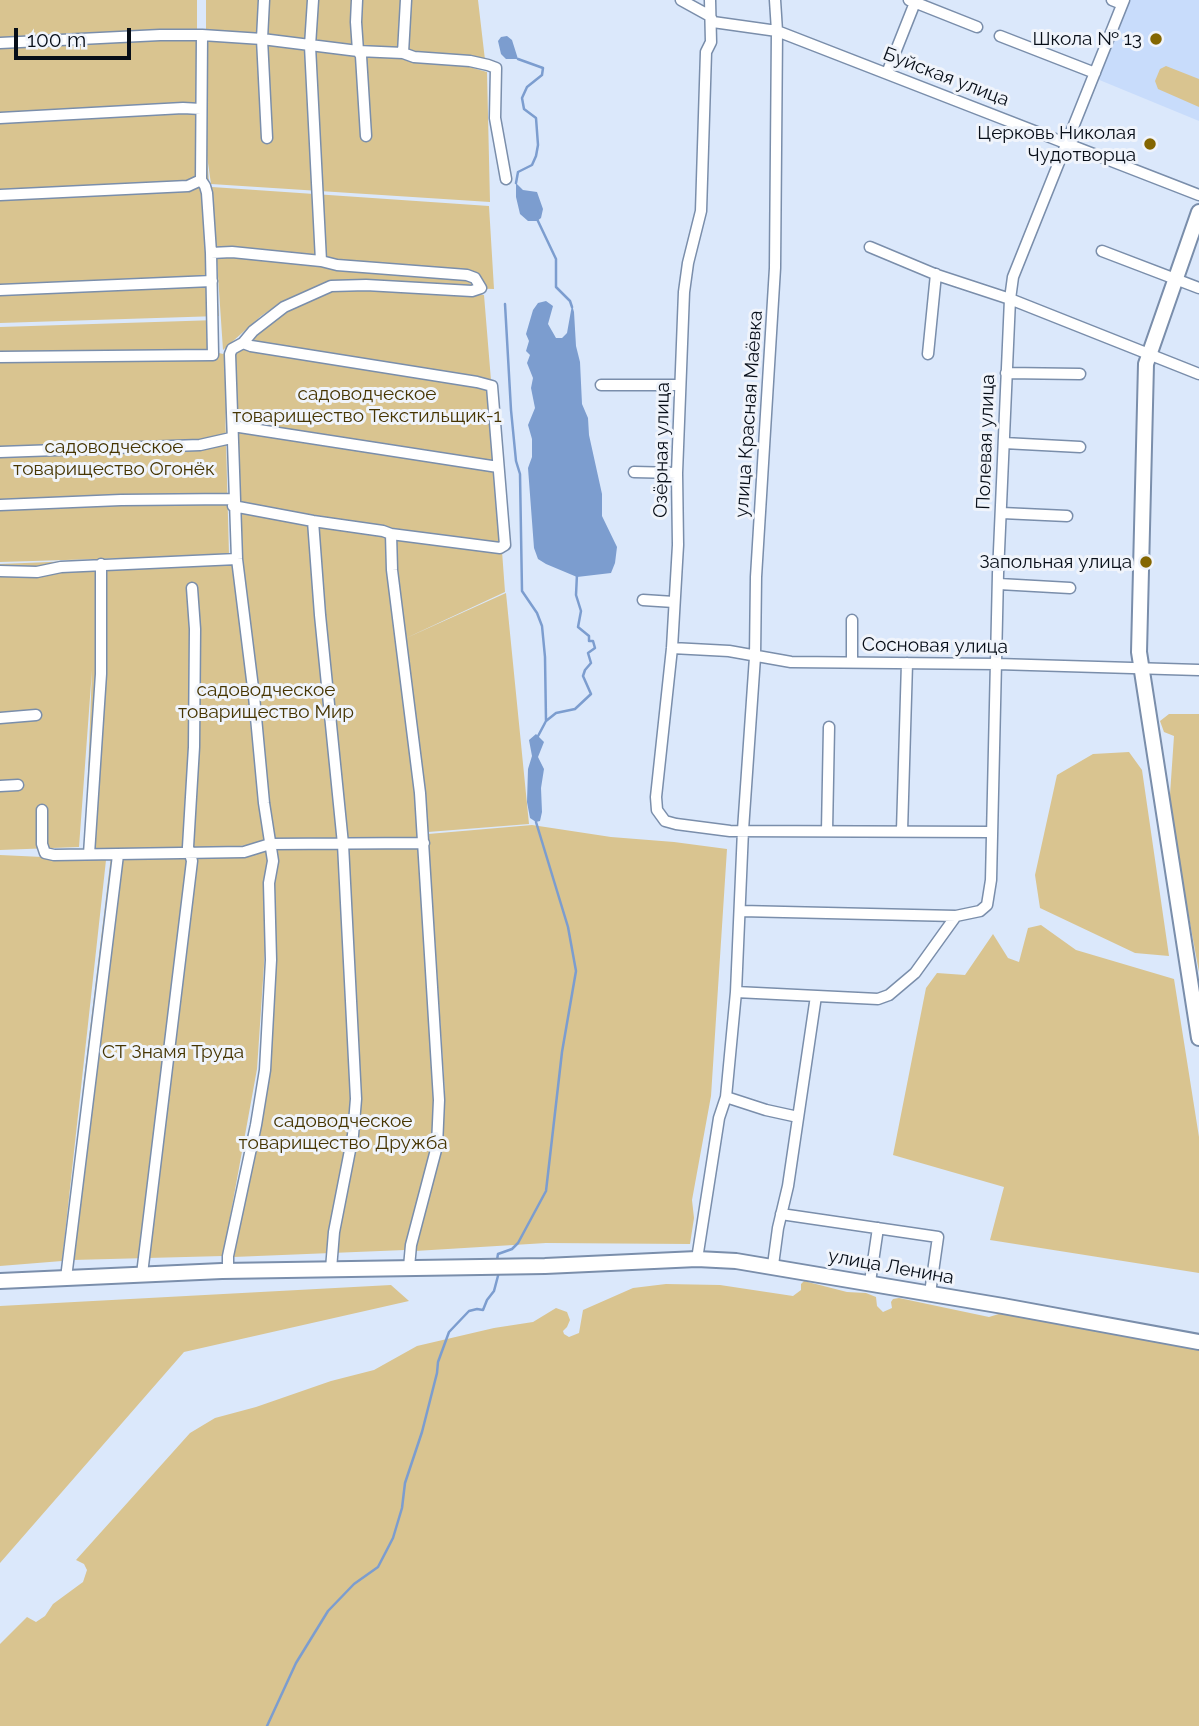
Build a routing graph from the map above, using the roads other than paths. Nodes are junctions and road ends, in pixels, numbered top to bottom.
1 (264, 0) edge
2 (313, 0) edge
3 (357, 0) edge
4 (406, 0) edge
5 (681, 0) edge
6 (710, 0) edge
7 (775, 0) edge
8 (913, 1) edge
9 (1119, 1) edge
10 (710, 16) junction
11 (977, 27) dead end
12 (777, 31) junction
13 (202, 35) junction
14 (1000, 36) dead end
15 (262, 39) junction
16 (0, 43) edge
17 (310, 46) junction
18 (358, 51) junction
19 (402, 52) junction
20 (887, 73) junction
21 (1095, 74) junction
22 (201, 109) junction
23 (0, 118) edge
24 (366, 136) dead end
25 (267, 138) dead end
26 (1068, 143) junction
27 (506, 179) dead end
28 (201, 180) junction
29 (0, 195) edge
30 (1199, 195) edge
31 (1199, 212) edge
32 (870, 247) dead end
33 (1102, 251) dead end
34 (211, 253) junction
35 (321, 261) junction
36 (936, 274) junction
37 (1175, 278) junction
38 (212, 281) junction
39 (1199, 288) edge
40 (0, 290) edge
41 (1010, 299) junction
42 (243, 342) junction
43 (928, 354) dead end
44 (1148, 355) junction
45 (0, 357) edge
46 (1006, 373) junction
47 (1080, 374) dead end
48 (1199, 374) edge
49 (601, 385) dead end
50 (680, 385) junction
51 (233, 426) junction
52 (231, 438) junction
53 (1003, 443) junction
54 (1080, 447) dead end
55 (0, 452) edge
56 (498, 467) junction
57 (635, 472) dead end
58 (677, 473) junction
59 (233, 503) junction
60 (0, 505) edge
61 (1002, 513) junction
62 (1067, 516) dead end
63 (313, 521) junction
64 (391, 534) junction
65 (236, 559) junction
66 (101, 564) junction
67 (0, 571) edge
68 (999, 584) junction
69 (192, 588) dead end
70 (1070, 588) dead end
71 (643, 600) dead end
72 (674, 601) junction
73 (852, 620) dead end
74 (671, 648) junction
75 (755, 657) junction
76 (852, 662) junction
77 (907, 663) junction
78 (997, 664) junction
79 (1140, 669) junction
80 (1199, 670) edge
81 (36, 715) dead end
82 (0, 718) edge
83 (829, 727) dead end
84 (18, 785) dead end
85 (0, 786) edge
86 (42, 810) dead end
87 (743, 830) junction
88 (827, 831) junction
89 (902, 831) junction
90 (991, 832) junction
91 (424, 843) junction
92 (270, 844) junction
93 (343, 844) junction
94 (89, 853) junction
95 (190, 853) junction
96 (118, 855) junction
97 (740, 911) junction
98 (956, 916) junction
99 (736, 992) junction
100 (817, 996) junction
101 (1199, 1038) edge
102 (726, 1097) junction
103 (798, 1117) junction
104 (781, 1214) junction
105 (878, 1228) junction
106 (697, 1259) junction
107 (773, 1265) junction
108 (409, 1267) junction
109 (331, 1269) junction
110 (228, 1271) junction
111 (142, 1275) junction
112 (66, 1278) junction
113 (0, 1281) edge
114 (870, 1282) junction
115 (930, 1293) junction
116 (1199, 1330) edge
117 (1170, 1337) junction
118 (1199, 1342) edge

1 - 15 street
2 - 17 street
3 - 18 street
4 - 19 street
5 - 10 street, Буйская улица
6 - 10 street, Озёрная улица
7 - 12 street, улица Красная Маёвка
8 - 11 street
8 - 20 street
9 - 21 street, Полевая улица
10 - 12 street, Буйская улица
10 - 50 street, Озёрная улица
12 - 20 street, Буйская улица
12 - 75 street, улица Красная Маёвка
13 - 15 street
13 - 16 street
13 - 22 street
14 - 21 street
15 - 17 street
15 - 25 street
17 - 18 street
17 - 35 street
18 - 19 street
18 - 24 street
19 - 27 street
20 - 26 street, Буйская улица
21 - 26 street, Полевая улица
22 - 23 street
22 - 28 street
26 - 30 street, Буйская улица
26 - 41 street, Полевая улица
28 - 29 street
28 - 34 street
31 - 37 main road
32 - 36 street
33 - 37 street
34 - 35 street
34 - 38 street
35 - 42 street
36 - 41 street
36 - 43 street
37 - 39 street
37 - 44 main road
38 - 40 street
38 - 45 street
41 - 44 street
41 - 46 street, Полевая улица
42 - 51 street
42 - 56 street
44 - 48 street
44 - 79 main road
46 - 47 street
46 - 53 street, Полевая улица
49 - 50 street
50 - 58 street, Озёрная улица
51 - 52 street
51 - 56 street
52 - 55 street
52 - 59 street
53 - 54 street
53 - 61 street, Полевая улица
56 - 64 street
57 - 58 street
58 - 72 street, Озёрная улица
59 - 60 street
59 - 63 street
59 - 65 street
61 - 62 street
61 - 68 street, Полевая улица
63 - 64 street
63 - 93 street
64 - 91 street
65 - 66 street
65 - 92 street
66 - 67 street
66 - 94 street
68 - 70 street
68 - 78 street, Полевая улица
69 - 95 street
71 - 72 street
72 - 74 street, Озёрная улица
73 - 76 street
74 - 75 street, Сосновая улица
74 - 87 street, Озёрная улица
75 - 76 street, Сосновая улица
75 - 87 street, улица Красная Маёвка
76 - 77 street, Сосновая улица
77 - 78 street, Сосновая улица
77 - 89 street
78 - 79 street, Сосновая улица
78 - 90 street, Полевая улица
79 - 80 street, Сосновая улица
79 - 101 main road
81 - 82 street
83 - 88 street
84 - 85 street
86 - 94 street
87 - 88 street
87 - 97 street, улица Красная Маёвка
88 - 89 street
89 - 90 street
90 - 98 street, Полевая улица
91 - 93 street
91 - 108 street
92 - 93 street
92 - 95 street
92 - 110 street
93 - 109 street
94 - 96 street
95 - 96 street
95 - 111 street
96 - 112 street
97 - 98 street
97 - 99 street, улица Красная Маёвка
98 - 100 street
99 - 100 street
99 - 102 street, улица Красная Маёвка
100 - 103 street
102 - 103 street
102 - 106 street, улица Красная Маёвка
103 - 104 street
104 - 105 street
104 - 107 street
105 - 114 street
105 - 115 street
106 - 107 main road, улица Ленина
106 - 108 main road, улица Ленина
107 - 114 main road, улица Ленина
108 - 109 main road, улица Ленина
109 - 110 main road, улица Ленина
110 - 111 main road, улица Ленина
111 - 112 main road, улица Ленина
112 - 113 main road, улица Ленина
114 - 115 main road, улица Ленина
115 - 117 main road, улица Ленина
116 - 117 main road
117 - 118 main road, улица Ленина

